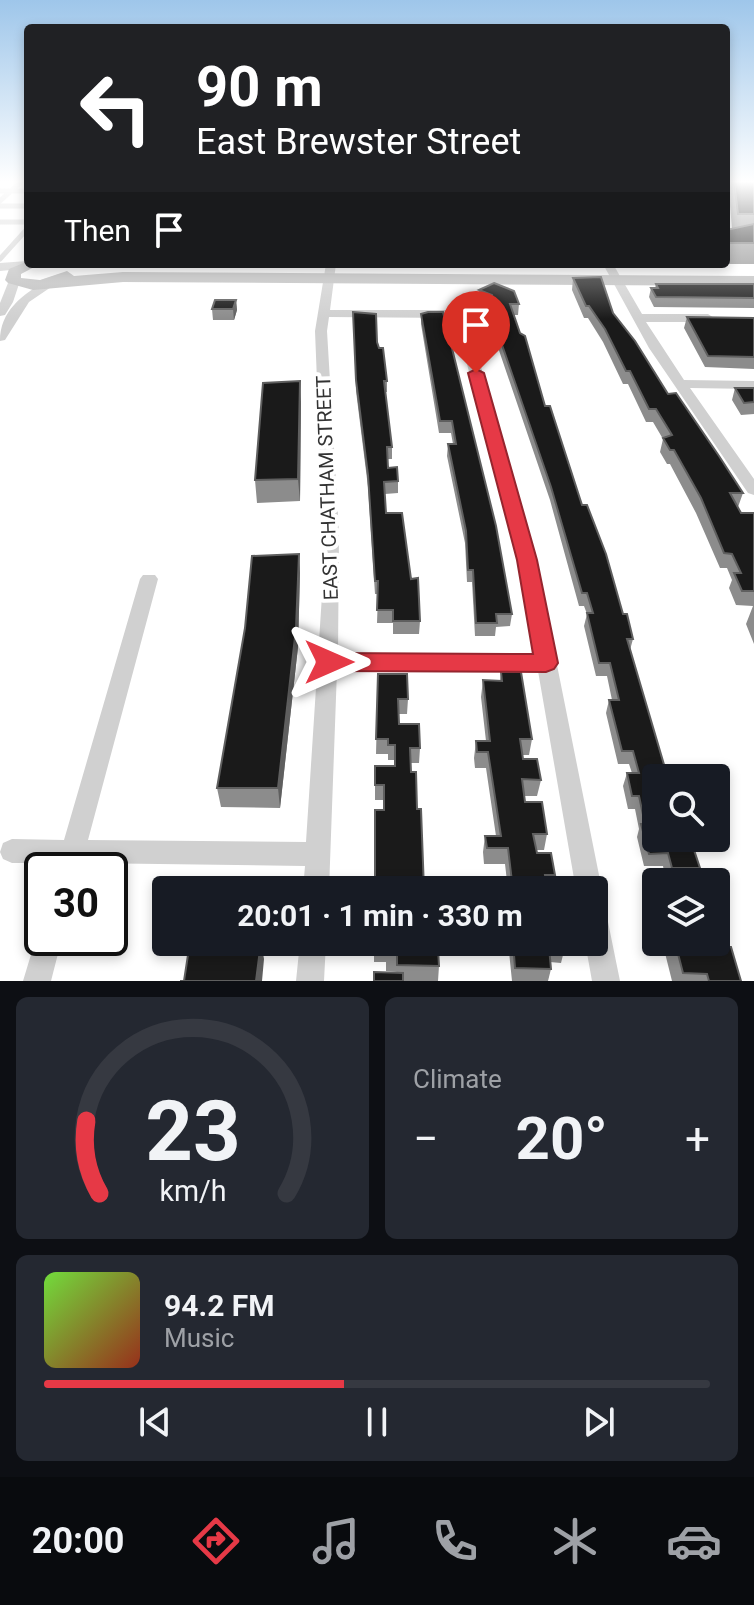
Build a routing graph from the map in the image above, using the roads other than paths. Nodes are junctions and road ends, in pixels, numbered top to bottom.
1 (24, 230) edge
2 (0, 259) edge
3 (24, 265) edge
4 (0, 267) edge
5 (66, 268) edge
6 (78, 268) edge
7 (617, 271) edge
8 (330, 272) edge
9 (754, 274) edge
10 (9, 279) edge
11 (754, 281) edge
12 (52, 282) junction
13 (0, 312) edge
14 (324, 313) junction
15 (638, 318) junction
16 (725, 318) edge
17 (0, 337) edge
18 (683, 384) junction
19 (754, 385) edge
20 (748, 470) edge
21 (754, 490) edge
22 (149, 579) dead end
23 (329, 662) junction
24 (546, 663) junction
25 (12, 851) dead end
26 (73, 852) edge
27 (24, 853) edge
28 (318, 854) junction
29 (128, 859) edge
30 (317, 876) edge
31 (586, 876) edge
32 (44, 956) edge
33 (312, 956) edge
34 (601, 956) edge
35 (37, 981) edge
36 (310, 981) edge
37 (606, 981) edge

1 - 2 lane
3 - 4 street
5 - 12 main road
6 - 8 main road
7 - 8 main road
7 - 9 main road
7 - 11 main road
7 - 15 street
8 - 12 main road
8 - 14 street, EAST CHATHAM STREET
10 - 12 main road
10 - 13 street
12 - 17 street
14 - 23 street, EAST CHATHAM STREET
14 - 24 street
15 - 16 street
15 - 18 street
18 - 19 street
18 - 20 street
20 - 21 street
22 - 26 street
23 - 24 street
23 - 28 street, EAST CHATHAM STREET
24 - 31 street
25 - 27 street
28 - 29 street
28 - 30 street, EAST CHATHAM STREET
32 - 35 street
33 - 36 street
34 - 37 street

